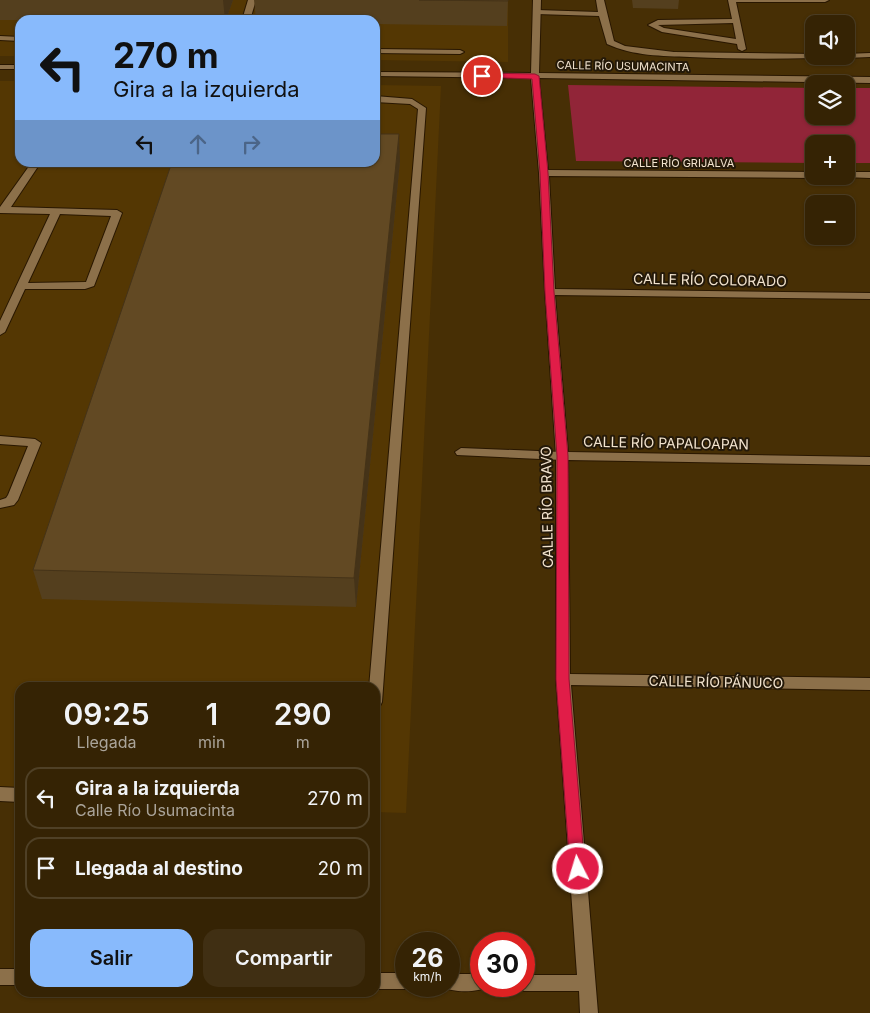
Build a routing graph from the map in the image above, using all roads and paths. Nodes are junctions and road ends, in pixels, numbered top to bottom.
1 (252, 0) edge
2 (600, 0) edge
3 (732, 0) edge
4 (824, 0) edge
5 (537, 6) edge
6 (602, 14) junction
7 (248, 15) edge
8 (735, 21) junction
9 (0, 38) edge
10 (15, 39) edge
11 (739, 42) junction
12 (380, 51) edge
13 (460, 52) dead end
14 (870, 55) edge
15 (744, 56) junction
16 (805, 56) edge
17 (855, 56) edge
18 (0, 67) edge
19 (15, 67) edge
20 (380, 74) edge
21 (535, 76) junction
22 (870, 80) edge
23 (380, 99) edge
24 (33, 167) edge
25 (544, 173) junction
26 (805, 175) edge
27 (855, 175) edge
28 (870, 176) edge
29 (2, 210) edge
30 (57, 210) junction
31 (21, 286) junction
32 (550, 292) junction
33 (870, 296) edge
34 (0, 332) edge
35 (0, 440) edge
36 (461, 452) dead end
37 (562, 456) junction
38 (870, 461) edge
39 (0, 504) edge
40 (563, 679) junction
41 (377, 682) edge
42 (870, 684) edge
43 (0, 794) edge
44 (15, 795) edge
45 (0, 977) edge
46 (15, 977) edge
47 (380, 981) edge
48 (395, 981) edge
49 (535, 982) edge
50 (586, 983) junction
51 (589, 1013) edge

1 - 7 street
2 - 6 street
3 - 4 street
3 - 8 street
5 - 6 street
5 - 21 street, CALLE RÍO BRAVO
6 - 15 street
8 - 11 street
8 - 11 street
9 - 10 street
11 - 15 street
12 - 13 street
14 - 17 street
15 - 16 street
18 - 19 street
20 - 21 street, CALLE RÍO USUMACINTA
21 - 22 street, CALLE RÍO USUMACINTA
21 - 25 street, CALLE RÍO BRAVO
23 - 41 street
24 - 29 street
25 - 26 street, CALLE RÍO GRIJALVA
25 - 32 street, CALLE RÍO BRAVO
27 - 28 street
29 - 30 street
30 - 31 street
30 - 31 street
31 - 34 street
32 - 33 street, CALLE RÍO COLORADO
32 - 37 street, CALLE RÍO BRAVO
35 - 39 street
36 - 37 street, CALLE RÍO PAPALOAPAN
37 - 38 street, CALLE RÍO PAPALOAPAN
37 - 40 street, CALLE RÍO BRAVO
40 - 42 street, CALLE RÍO PÁNUCO
40 - 50 street, CALLE RÍO BRAVO
43 - 44 street
45 - 46 street
47 - 48 street
49 - 50 street
50 - 51 street, CALLE RÍO BRAVO

